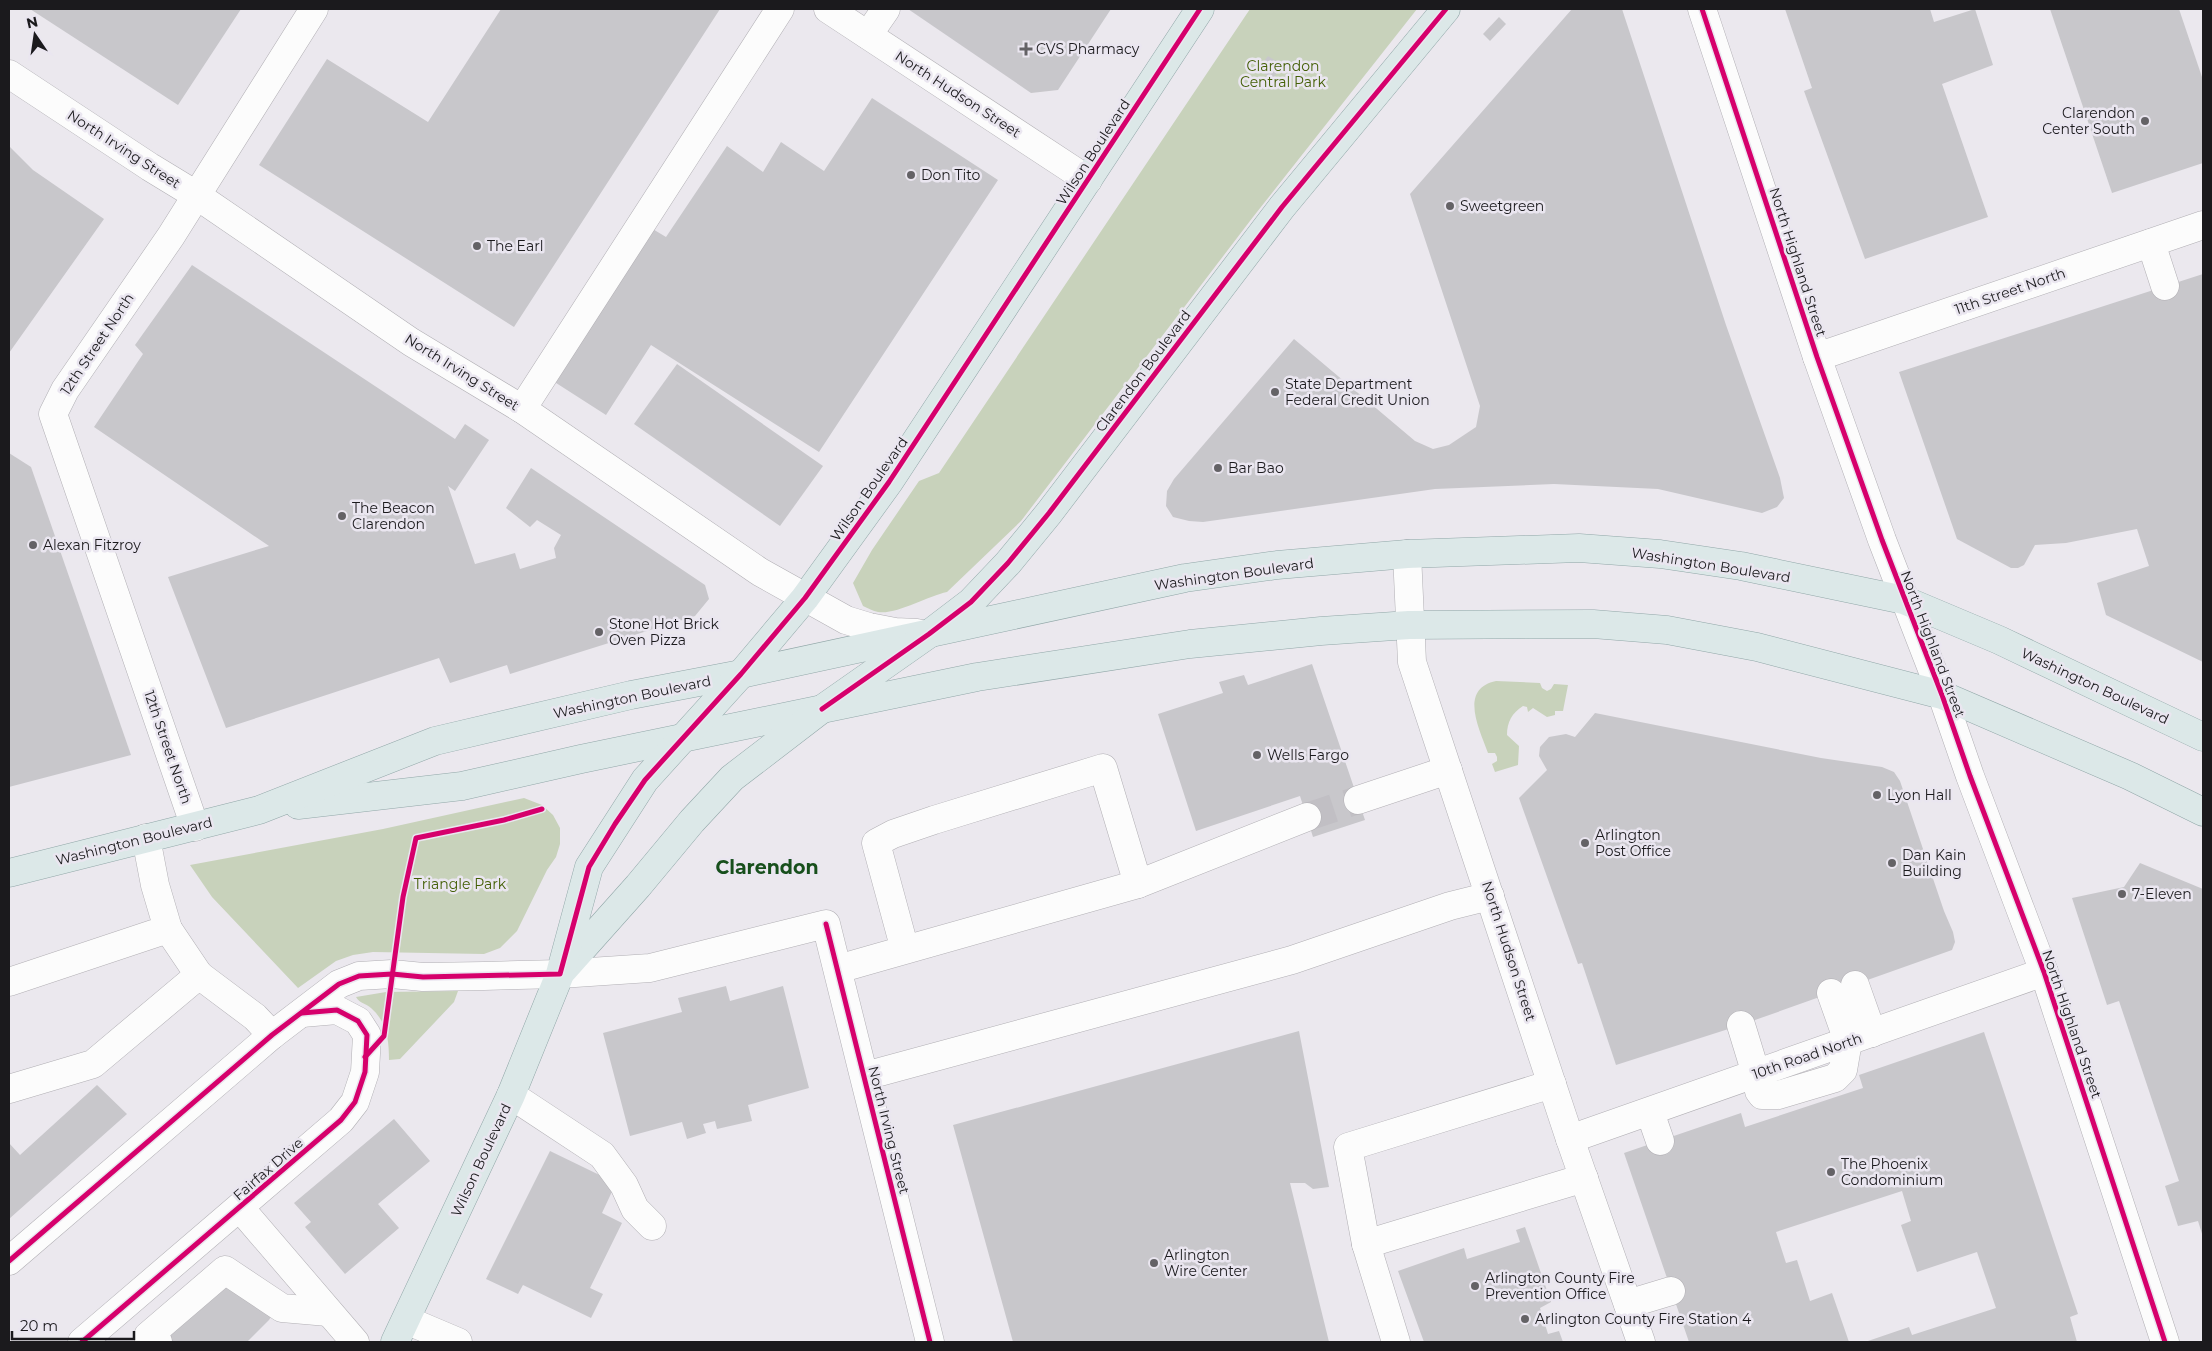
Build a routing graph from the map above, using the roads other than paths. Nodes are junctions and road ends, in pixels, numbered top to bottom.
1 (314, 9) edge
2 (780, 9) edge
3 (828, 9) edge
4 (886, 9) edge
5 (1200, 9) edge
6 (1446, 9) edge
7 (1702, 9) edge
8 (868, 35) junction
9 (9, 74) edge
10 (1088, 180) junction
11 (196, 195) junction
12 (2203, 225) edge
13 (2151, 243) junction
14 (2165, 286) dead end
15 (1818, 357) junction
16 (522, 409) junction
17 (1407, 554) junction
18 (805, 598) junction
19 (1904, 600) junction
20 (1410, 625) junction
21 (929, 634) junction
22 (741, 674) junction
23 (1942, 695) junction
24 (822, 709) junction
25 (684, 737) junction
26 (2203, 737) edge
27 (1448, 770) junction
28 (1358, 800) tunnel mouth
29 (259, 810) junction
30 (2203, 812) edge
31 (1307, 817) tunnel mouth
32 (195, 827) junction
33 (146, 838) junction
34 (9, 872) edge
35 (1138, 884) junction
36 (1490, 896) junction
37 (168, 929) junction
38 (905, 950) junction
39 (838, 969) junction
40 (2044, 972) junction
41 (199, 974) junction
42 (560, 974) junction
43 (9, 982) edge
44 (1843, 989) dead end
45 (302, 1013) junction
46 (1741, 1025) dead end
47 (272, 1035) junction
48 (1860, 1037) junction
49 (1756, 1074) junction
50 (865, 1076) junction
51 (1552, 1084) junction
52 (9, 1089) edge
53 (511, 1095) junction
54 (1644, 1114) junction
55 (1570, 1139) junction
56 (1653, 1143) dead end
57 (1584, 1178) junction
58 (240, 1208) junction
59 (652, 1226) dead end
60 (1366, 1244) junction
61 (9, 1261) edge
62 (1671, 1291) dead end
63 (1628, 1304) junction
64 (328, 1312) junction
65 (400, 1331) edge
66 (82, 1342) edge
67 (158, 1342) edge
68 (354, 1342) edge
69 (458, 1342) edge
70 (930, 1342) edge
71 (1396, 1342) edge
72 (1641, 1342) edge
73 (2165, 1342) edge

1 - 11 street, 12th Street North
2 - 16 street
3 - 8 street, North Hudson Street
4 - 8 street
5 - 10 main road, Wilson Boulevard
6 - 21 main road, Clarendon Boulevard
7 - 15 street, North Highland Street
8 - 10 street, North Hudson Street
9 - 11 street, North Irving Street
10 - 18 main road, Wilson Boulevard
11 - 16 street, North Irving Street
11 - 32 street, 12th Street North
12 - 13 street, 11th Street North
13 - 14 street
13 - 15 street, 11th Street North
15 - 19 street, North Highland Street
16 - 18 street, North Irving Street
17 - 19 main road, Washington Boulevard
17 - 20 street, North Hudson Street
17 - 21 main road, Washington Boulevard
18 - 21 street, North Irving Street
18 - 22 main road, Wilson Boulevard
19 - 23 street, North Highland Street
19 - 26 main road, Washington Boulevard
20 - 23 main road, Washington Boulevard
20 - 24 main road, Washington Boulevard
20 - 27 street, North Hudson Street
21 - 22 main road, Washington Boulevard
21 - 24 main road, Clarendon Boulevard
22 - 25 main road, Wilson Boulevard
22 - 29 main road, Washington Boulevard
23 - 30 main road, Washington Boulevard
23 - 40 street, North Highland Street
24 - 25 main road, Washington Boulevard
24 - 42 main road, Wilson Boulevard
25 - 29 main road, Washington Boulevard
25 - 42 main road, Wilson Boulevard
27 - 28 street
27 - 36 street, North Hudson Street
29 - 32 main road, Washington Boulevard
31 - 35 street
32 - 33 main road, Washington Boulevard
33 - 34 main road, Washington Boulevard
33 - 37 street
35 - 38 street
35 - 38 street
36 - 50 street
36 - 51 street, North Hudson Street
37 - 41 street
37 - 43 street
38 - 39 street
39 - 42 street, North Irving Street
39 - 50 street, North Irving Street
40 - 48 street, 10th Road North
40 - 73 street, North Highland Street
41 - 47 street
41 - 52 street
42 - 45 street
42 - 53 main road, Wilson Boulevard
44 - 48 street
45 - 47 street
45 - 58 street, Fairfax Drive
46 - 49 street
47 - 61 street
48 - 49 street, 10th Road North
49 - 54 street, 10th Road North
50 - 70 street, North Irving Street
51 - 55 street, North Hudson Street
51 - 60 street
53 - 59 street
53 - 65 main road, Wilson Boulevard
54 - 55 street, 10th Road North
54 - 56 street
55 - 57 street, North Hudson Street
57 - 60 street
57 - 63 street, North Hudson Street
58 - 64 street
58 - 66 street, Fairfax Drive
60 - 71 street
62 - 63 street
63 - 72 street, North Hudson Street
64 - 67 street
64 - 68 street
65 - 69 street

